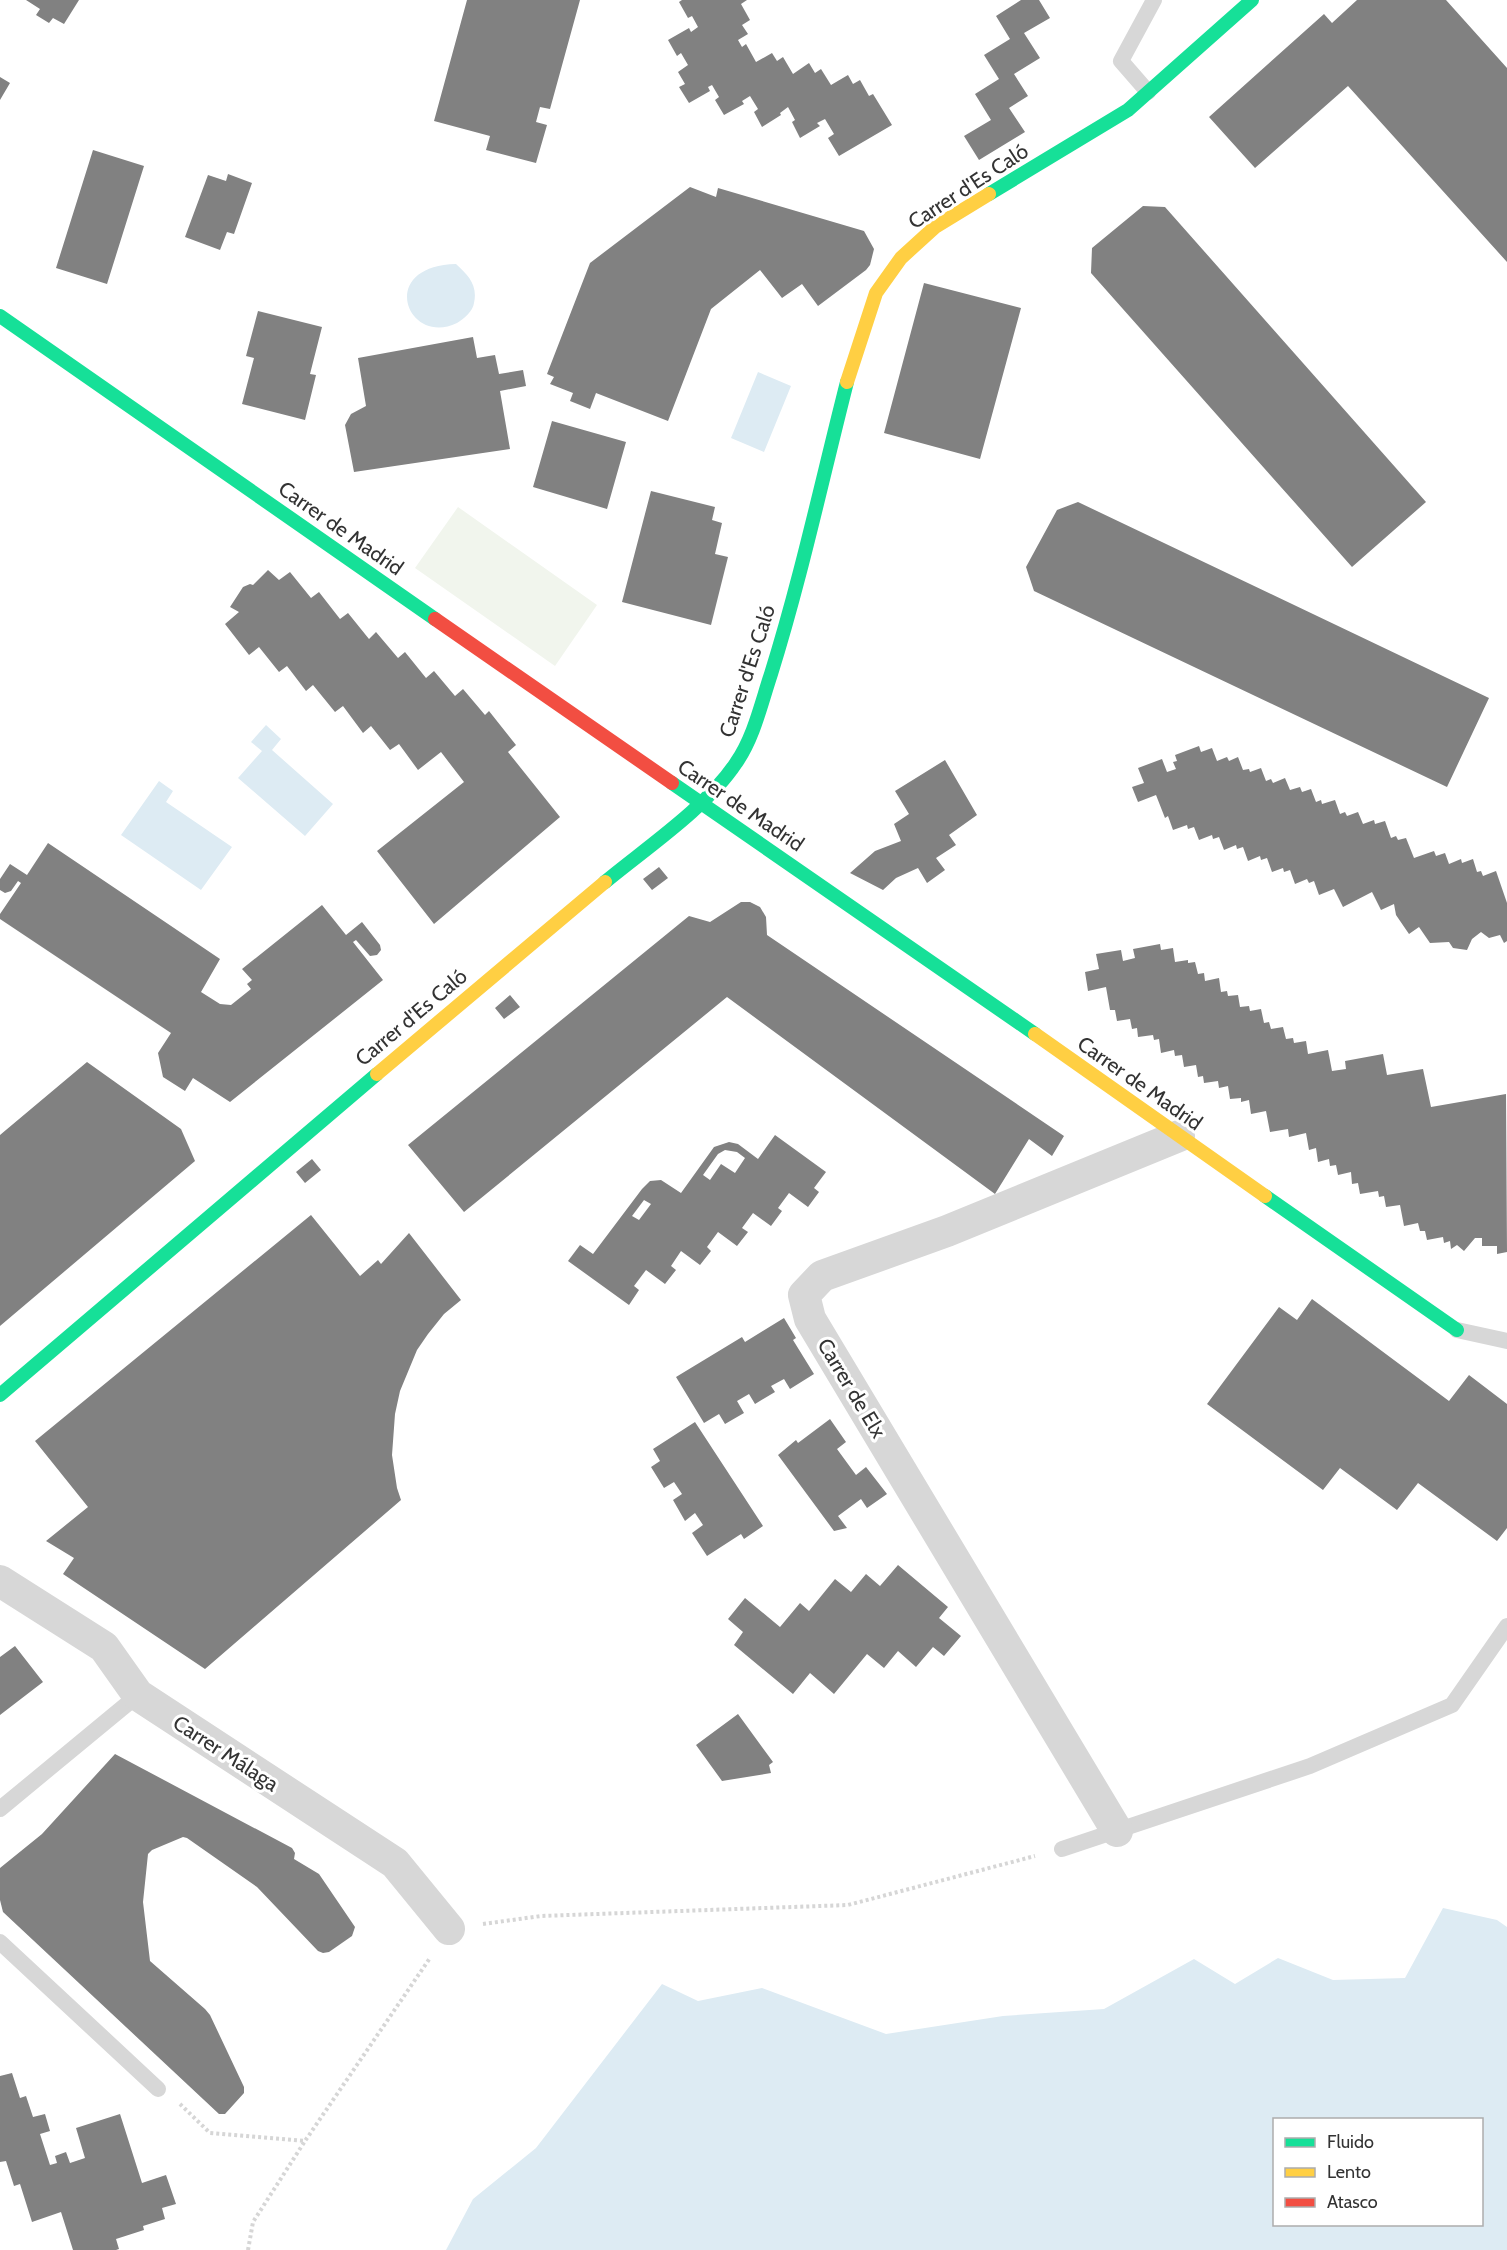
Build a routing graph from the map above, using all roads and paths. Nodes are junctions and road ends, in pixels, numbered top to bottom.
1 (1154, 0) edge
2 (1252, 0) edge
3 (1148, 92) junction
4 (0, 316) edge
5 (701, 803) junction
6 (1179, 1136) junction
7 (1457, 1330) joint
8 (1507, 1341) edge
9 (0, 1395) edge
10 (0, 1581) edge
11 (1507, 1626) edge
12 (138, 1695) junction
13 (0, 1809) edge
14 (1117, 1831) junction
15 (1062, 1849) joint
16 (449, 1929) junction
17 (0, 1942) edge
18 (158, 2089) joint
19 (305, 2140) junction
20 (248, 2250) edge

1 - 3 lane
2 - 3 street, Carrer d'Es Caló
3 - 5 street, Carrer d'Es Caló
4 - 5 street, Carrer de Madrid
5 - 6 street, Carrer de Madrid
5 - 9 street, Carrer d'Es Caló
6 - 7 street, Carrer de Madrid
6 - 14 street, Carrer de Elx
7 - 8 lane
10 - 12 street, Carrer Málaga
11 - 14 lane
12 - 13 lane
12 - 16 street, Carrer Málaga
14 - 15 lane
15 - 16 path
16 - 19 path
17 - 18 lane
18 - 19 path
19 - 20 path

